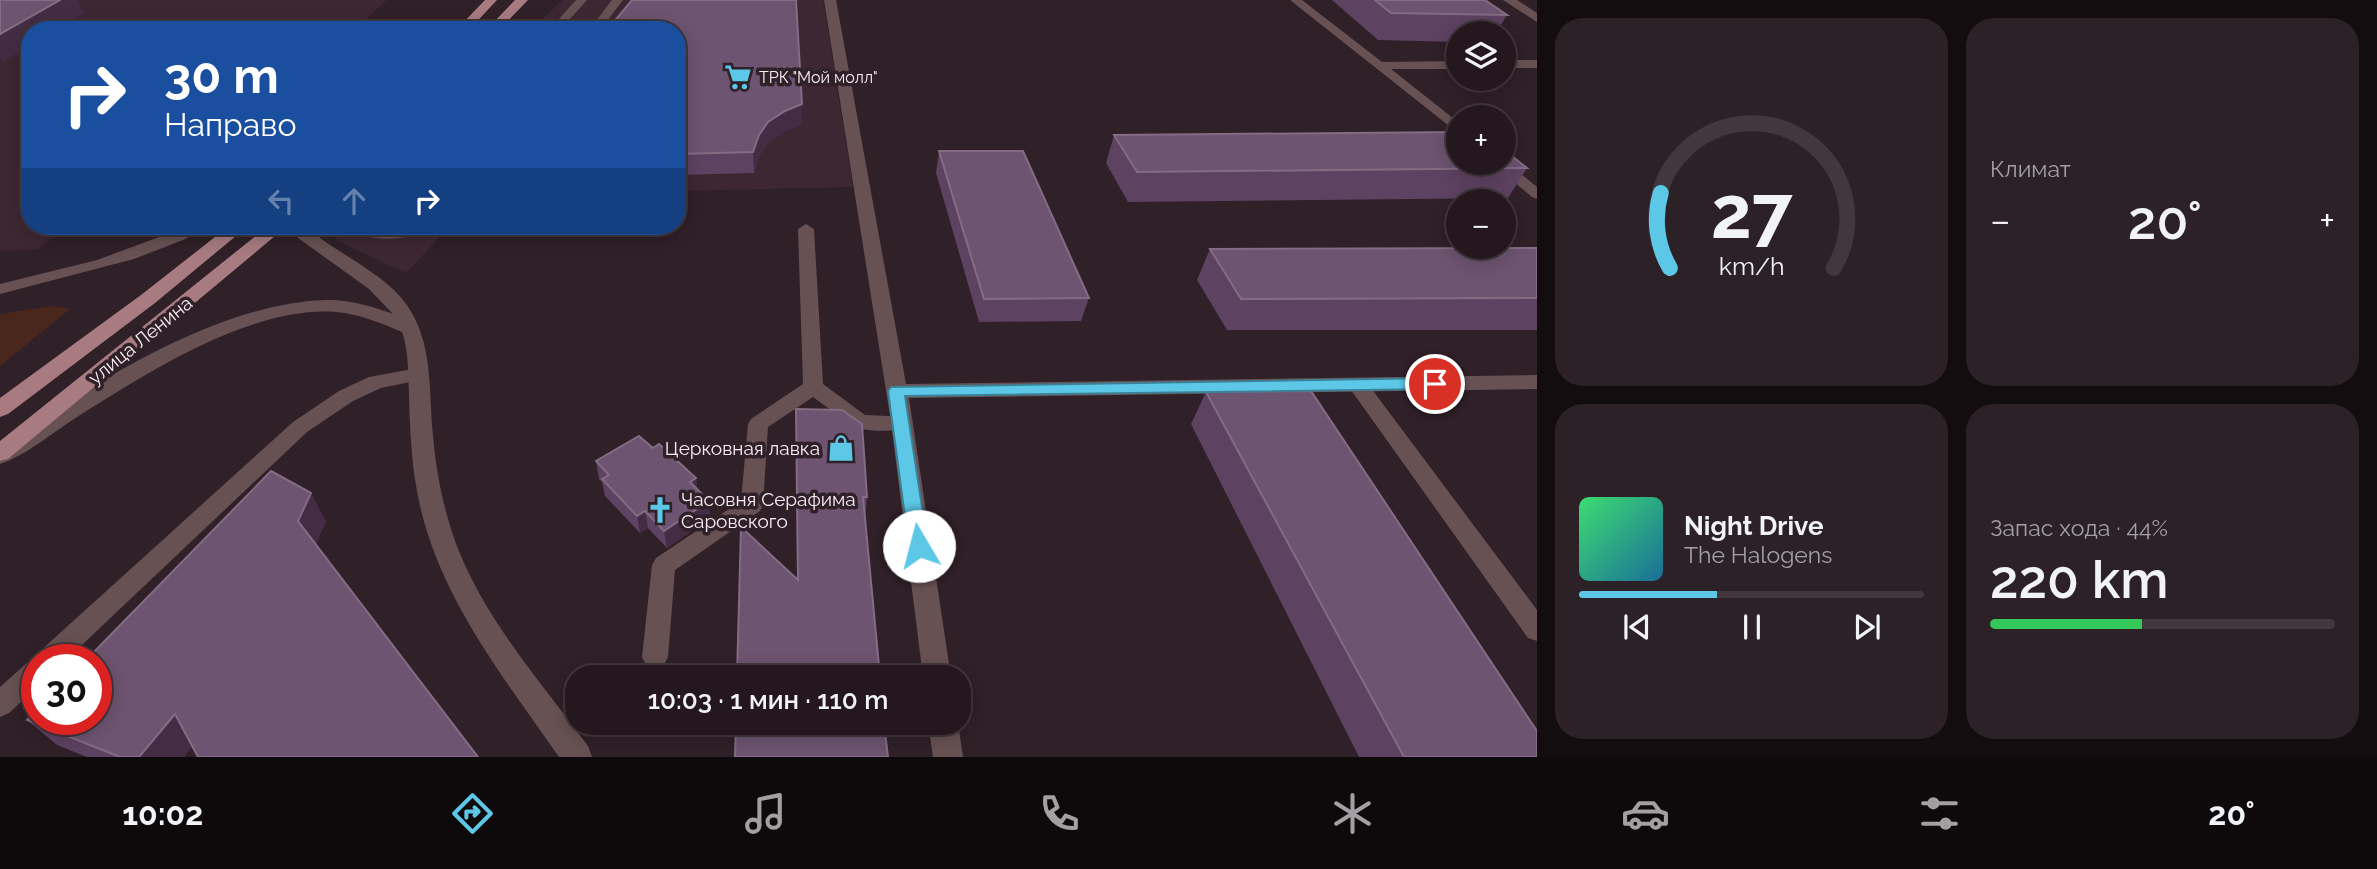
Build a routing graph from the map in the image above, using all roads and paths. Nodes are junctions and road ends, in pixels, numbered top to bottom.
1 (491, 0) edge
2 (522, 0) edge
3 (582, 0) edge
4 (618, 0) edge
5 (830, 0) edge
6 (1295, 0) edge
7 (1509, 0) edge
8 (1537, 18) edge
9 (471, 21) edge
10 (501, 21) edge
11 (562, 21) edge
12 (601, 21) edge
13 (1516, 64) edge
14 (1537, 64) edge
15 (1446, 65) edge
16 (1379, 66) junction
17 (1446, 120) edge
18 (1514, 175) edge
19 (1537, 194) edge
20 (806, 229) dead end
21 (180, 235) edge
22 (228, 235) edge
23 (267, 235) edge
24 (305, 235) edge
25 (0, 289) edge
26 (411, 328) junction
27 (418, 373) junction
28 (1537, 382) edge
29 (1358, 385) junction
30 (813, 387) junction
31 (897, 391) junction
32 (0, 409) edge
33 (902, 422) junction
34 (0, 454) edge
35 (1537, 630) edge
36 (65, 644) edge
37 (655, 657) dead end
38 (935, 665) edge
39 (21, 685) edge
40 (0, 705) edge
41 (945, 735) edge
42 (577, 757) edge
43 (948, 757) edge

1 - 9 main road
2 - 10 main road
3 - 11 lane
4 - 12 lane
5 - 31 street
6 - 16 lane
7 - 8 street
13 - 14 lane
15 - 16 lane
16 - 17 lane
18 - 19 lane
20 - 30 lane
21 - 25 lane
22 - 32 main road, улица Ленина
23 - 34 main road, улица Ленина
24 - 26 street
26 - 27 street
26 - 34 street
27 - 36 lane
27 - 42 street
28 - 29 street
29 - 31 street
29 - 35 lane
30 - 33 lane
30 - 37 lane
31 - 33 street
33 - 38 street
39 - 40 lane
41 - 43 street

